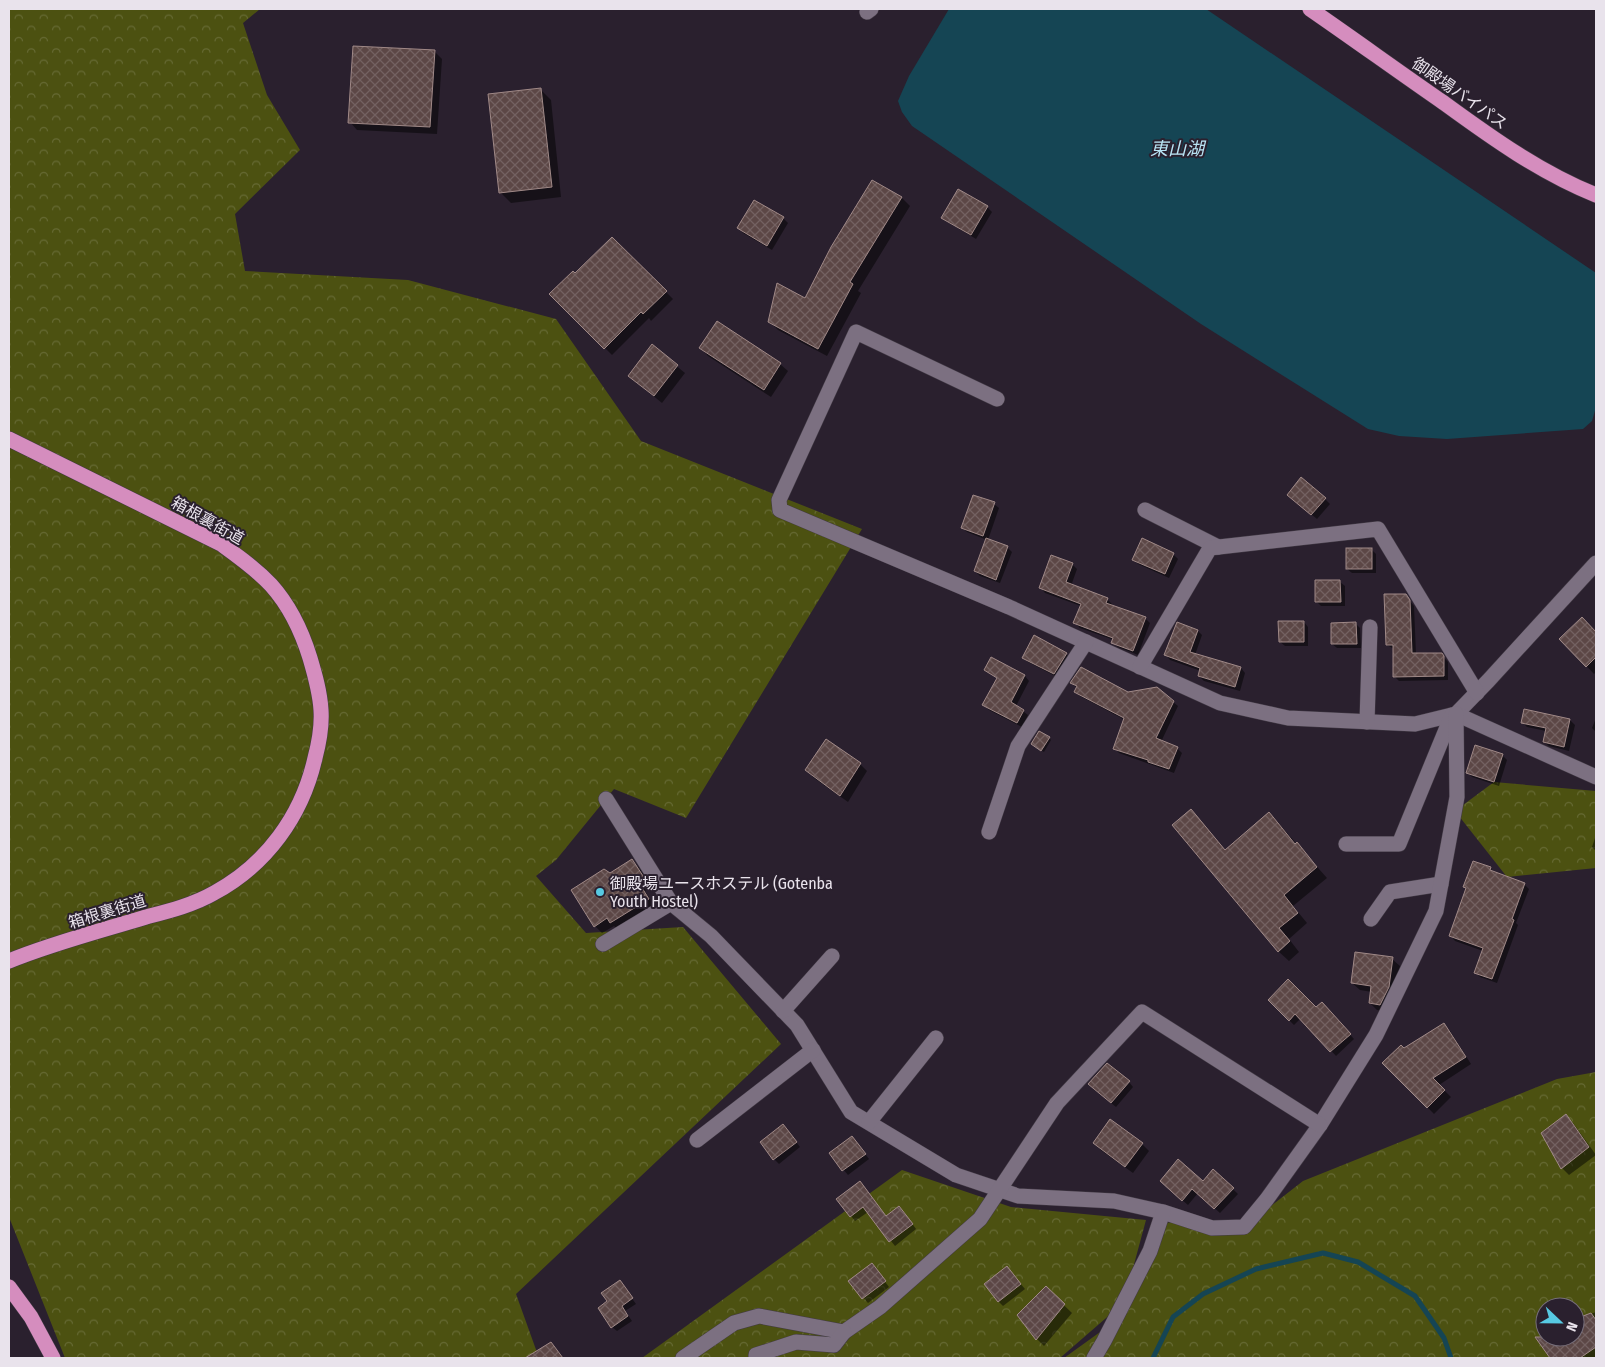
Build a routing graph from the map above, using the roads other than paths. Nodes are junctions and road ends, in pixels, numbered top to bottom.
1 (1310, 9) edge
2 (1596, 195) edge
3 (996, 399) dead end
4 (9, 439) edge
5 (1145, 510) dead end
6 (1218, 547) junction
7 (1596, 563) edge
8 (1370, 627) dead end
9 (1086, 642) junction
10 (1140, 666) junction
11 (1477, 693) junction
12 (1454, 715) junction
13 (1367, 722) junction
14 (1596, 777) edge
15 (606, 799) dead end
16 (989, 832) dead end
17 (1346, 844) dead end
18 (1441, 884) junction
19 (671, 903) junction
20 (1371, 919) dead end
21 (603, 944) dead end
22 (832, 956) dead end
23 (9, 961) edge
24 (783, 1011) junction
25 (936, 1038) dead end
26 (813, 1050) junction
27 (869, 1122) junction
28 (1320, 1125) junction
29 (697, 1140) dead end
30 (1000, 1190) junction
31 (1162, 1212) junction
32 (9, 1287) edge
33 (844, 1332) junction
34 (53, 1358) edge
35 (682, 1358) edge
36 (756, 1358) edge
37 (1094, 1358) edge

1 - 2 highway, 御殿場バイパス
3 - 9 street
4 - 23 highway, 箱根裏街道
5 - 6 street
6 - 10 street
6 - 11 street
7 - 11 street
8 - 13 street
9 - 10 street
9 - 16 street
10 - 13 street
11 - 12 street
12 - 13 street
12 - 14 street
12 - 17 street
12 - 18 street
15 - 19 street
18 - 20 street
18 - 28 street
19 - 21 street
19 - 24 street
22 - 24 street
24 - 26 street
25 - 27 street
26 - 27 street
26 - 29 street
27 - 30 street
28 - 30 street
28 - 31 street
30 - 31 street
30 - 33 street
31 - 37 street
32 - 34 highway
33 - 35 street
33 - 36 street

